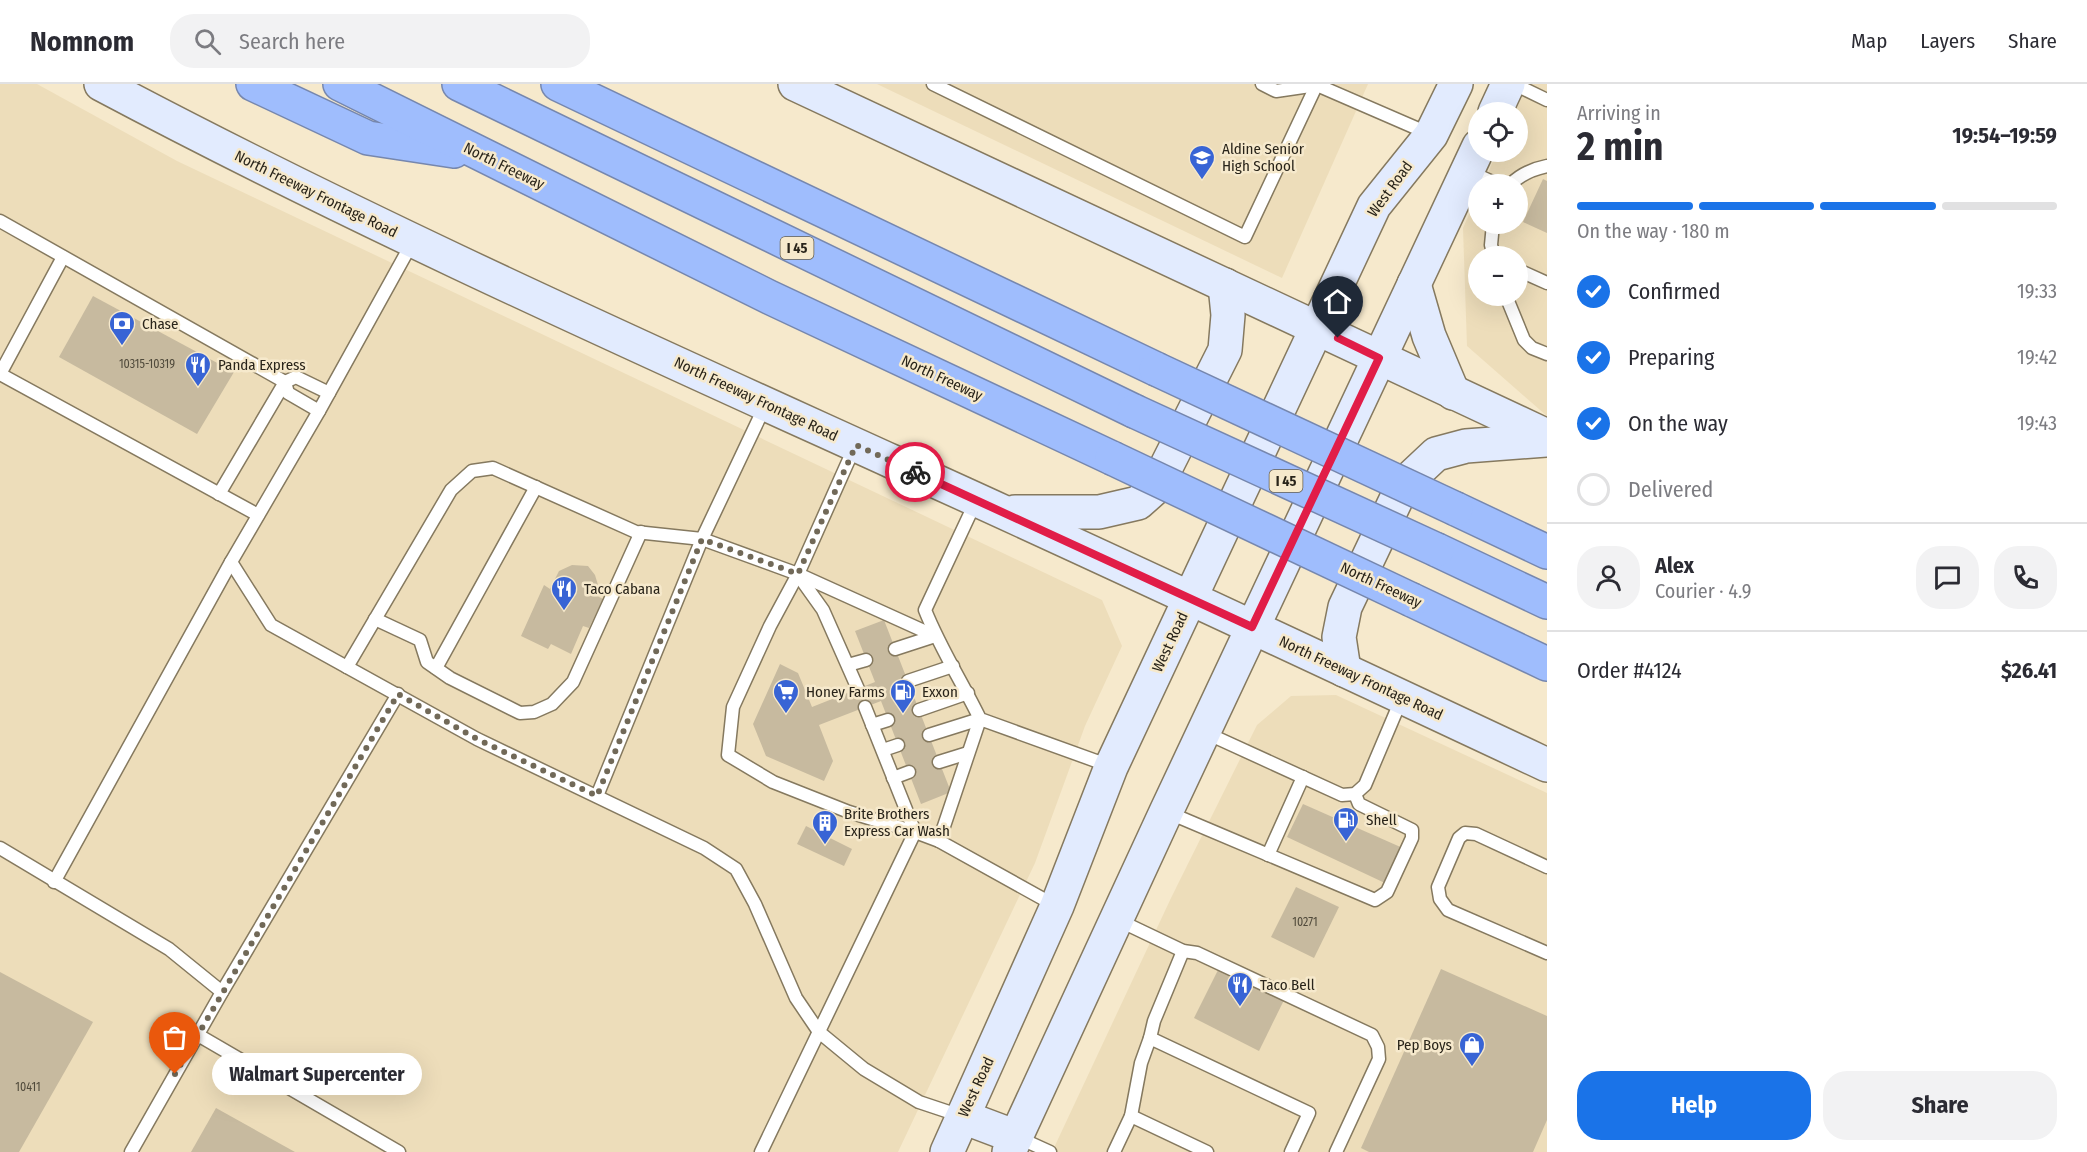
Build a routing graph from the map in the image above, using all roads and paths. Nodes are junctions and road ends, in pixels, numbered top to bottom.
1 (101, 84) edge
2 (253, 84) edge
3 (340, 84) edge
4 (459, 84) edge
5 (558, 84) edge
6 (795, 84) edge
7 (933, 84) edge
8 (1262, 84) edge
9 (1456, 84) edge
10 (1508, 84) edge
11 (1514, 84) edge
12 (1317, 85) edge
13 (1547, 100) edge
14 (1500, 102) edge
15 (1431, 135) junction
16 (1468, 154) edge
17 (483, 155) junction
18 (1472, 162) edge
19 (1478, 162) edge
20 (1547, 166) edge
21 (1488, 174) edge
22 (1524, 174) edge
23 (0, 221) edge
24 (413, 242) junction
25 (63, 257) junction
26 (1528, 274) edge
27 (1547, 283) edge
28 (1414, 284) junction
29 (1225, 285) junction
30 (1510, 306) edge
31 (1317, 329) junction
32 (1547, 354) edge
33 (1379, 358) junction
34 (0, 374) edge
35 (285, 382) junction
36 (329, 393) junction
37 (1453, 393) junction
38 (766, 404) junction
39 (319, 411) junction
40 (1547, 438) edge
41 (856, 445) junction
42 (536, 487) junction
43 (219, 494) junction
44 (990, 506) junction
45 (258, 515) junction
46 (641, 532) junction
47 (702, 539) junction
48 (1547, 552) edge
49 (231, 561) junction
50 (798, 574) junction
51 (1191, 597) junction
52 (1547, 602) edge
53 (375, 619) junction
54 (1252, 627) junction
55 (935, 636) junction
56 (895, 649) dead end
57 (866, 660) dead end
58 (1547, 664) edge
59 (848, 665) junction
60 (953, 666) junction
61 (347, 667) junction
62 (436, 668) junction
63 (1344, 670) junction
64 (908, 681) dead end
65 (858, 689) dead end
66 (968, 693) junction
67 (398, 694) junction
68 (1402, 697) junction
69 (865, 707) dead end
70 (919, 710) dead end
71 (980, 719) junction
72 (888, 720) dead end
73 (872, 725) junction
74 (1203, 732) junction
75 (928, 735) dead end
76 (898, 745) dead end
77 (883, 750) junction
78 (968, 753) junction
79 (939, 762) dead end
80 (1547, 765) edge
81 (1111, 767) junction
82 (909, 772) dead end
83 (1303, 777) junction
84 (893, 778) junction
85 (1355, 794) junction
86 (597, 796) junction
87 (1166, 812) junction
88 (915, 832) junction
89 (939, 841) junction
90 (0, 848) edge
91 (1268, 855) junction
92 (1547, 867) edge
93 (54, 882) junction
94 (1057, 906) junction
95 (1117, 919) junction
96 (1183, 951) junction
97 (1547, 953) edge
98 (222, 992) junction
99 (819, 1032) junction
100 (198, 1035) junction
101 (1150, 1038) junction
102 (1131, 1116) junction
103 (963, 1117) junction
104 (1013, 1144) edge
105 (131, 1152) edge
106 (399, 1152) edge
107 (761, 1152) edge
108 (947, 1152) edge
109 (1050, 1152) edge
110 (1114, 1152) edge
111 (1207, 1152) edge
112 (1291, 1152) edge
113 (1336, 1152) edge

1 - 24 main road, North Freeway Frontage Road
2 - 17 highway
3 - 17 highway, North Freeway
4 - 52 highway, I 45, bridge
5 - 48 highway, bridge
6 - 29 main road
7 - 12 lane
8 - 12 lane
9 - 15 main road, West Road
10 - 14 main road
11 - 13 lane
12 - 15 lane
15 - 16 main road
15 - 31 main road, West Road
17 - 58 highway, North Freeway, bridge
18 - 28 main road
19 - 21 lane
20 - 22 lane
23 - 25 lane
24 - 36 lane
24 - 38 main road, North Freeway Frontage Road
25 - 34 lane
25 - 35 lane
26 - 27 lane
28 - 33 main road
28 - 37 main road
29 - 31 main road
29 - 44 main road
30 - 32 lane
31 - 33 main road
31 - 51 main road, West Road
33 - 37 main road
33 - 54 main road
34 - 43 lane
35 - 36 lane
35 - 39 lane
35 - 43 lane
36 - 39 lane
37 - 40 main road
38 - 41 main road, North Freeway Frontage Road
38 - 47 lane
39 - 45 lane
40 - 63 main road
41 - 44 main road, North Freeway Frontage Road
41 - 50 lane
42 - 46 lane
42 - 53 lane
42 - 62 lane
43 - 45 lane
44 - 51 main road, North Freeway Frontage Road
44 - 55 lane
45 - 49 lane
46 - 47 lane
46 - 62 lane
47 - 50 lane
47 - 86 lane
49 - 61 lane
49 - 93 lane
50 - 55 lane
50 - 59 lane
50 - 88 lane
51 - 54 main road, North Freeway Frontage Road
51 - 81 main road, West Road
53 - 61 lane
53 - 62 lane
54 - 63 main road, North Freeway Frontage Road
54 - 74 main road
55 - 56 lane
55 - 60 lane
57 - 59 lane
59 - 65 lane
60 - 64 lane
60 - 66 lane
61 - 67 lane
63 - 68 main road, North Freeway Frontage Road
66 - 70 lane
66 - 71 lane
67 - 86 lane
67 - 98 lane
68 - 80 main road, North Freeway Frontage Road
68 - 85 lane
69 - 73 lane
71 - 75 lane
71 - 78 lane
71 - 81 lane
72 - 73 lane
73 - 77 lane
74 - 83 lane
74 - 87 main road
76 - 77 lane
77 - 84 lane
78 - 79 lane
78 - 89 lane
81 - 94 main road, West Road
82 - 84 lane
83 - 85 lane
83 - 91 lane
84 - 88 lane
85 - 91 lane
86 - 99 lane
87 - 91 lane
87 - 95 main road
88 - 89 lane
88 - 99 lane
89 - 94 lane
90 - 93 lane
92 - 97 lane
93 - 98 lane
94 - 103 main road, West Road
95 - 96 lane
95 - 104 main road
96 - 101 lane
96 - 113 lane
98 - 100 lane
99 - 103 lane
99 - 107 lane
100 - 105 lane
100 - 106 lane
101 - 102 lane
101 - 112 lane
102 - 110 lane
102 - 111 lane
103 - 104 main road
103 - 108 main road, West Road
104 - 109 lane

